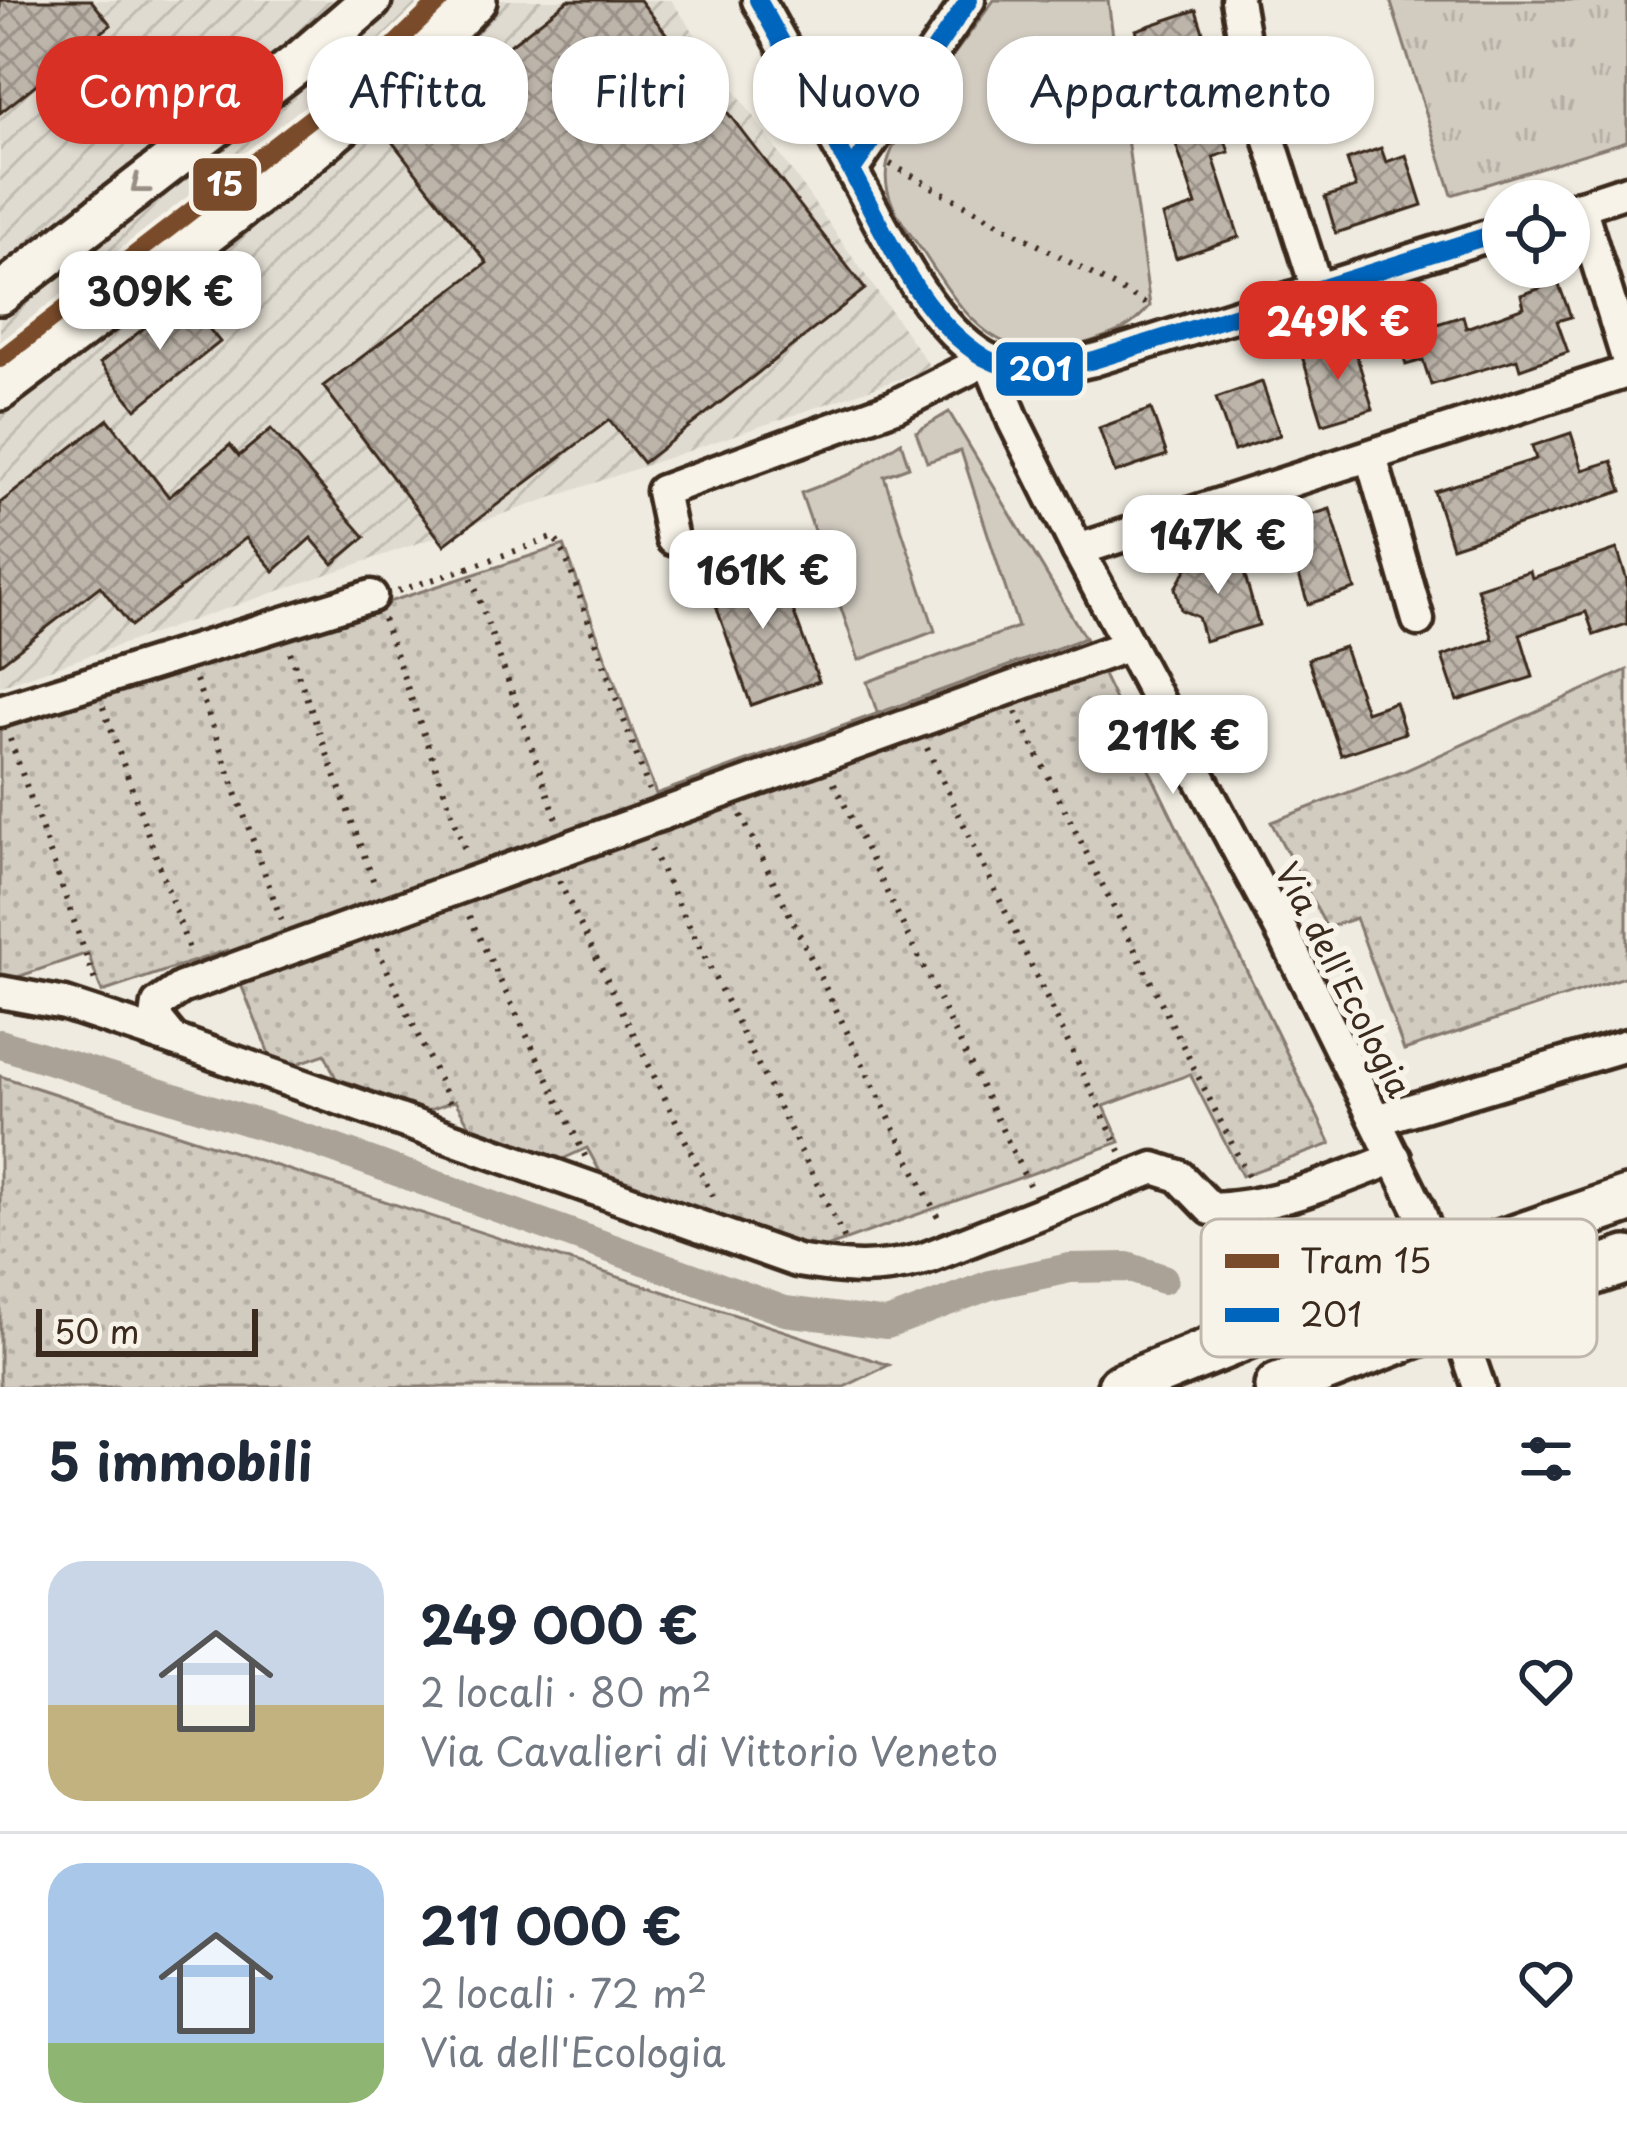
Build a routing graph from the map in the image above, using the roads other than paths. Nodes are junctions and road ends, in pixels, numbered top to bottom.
1 (370, 0) edge
2 (476, 0) edge
3 (758, 0) edge
4 (969, 0) edge
5 (1237, 0) edge
6 (852, 170) junction
7 (1627, 191) edge
8 (1590, 203) edge
9 (1482, 238) edge
10 (1590, 251) edge
11 (1317, 289) junction
12 (0, 294) edge
13 (1627, 358) edge
14 (988, 359) junction
15 (1627, 372) edge
16 (0, 390) edge
17 (1371, 457) junction
18 (672, 539) dead end
19 (1078, 550) junction
20 (372, 596) road end
21 (1418, 620) dead end
22 (1130, 645) junction
23 (0, 710) edge
24 (0, 992) edge
25 (174, 1040) junction
26 (1627, 1045) edge
27 (1376, 1120) junction
28 (1395, 1158) junction
29 (1627, 1200) edge
30 (1422, 1219) edge
31 (1572, 1219) edge
32 (1627, 1260) edge
33 (1597, 1270) edge
34 (1201, 1354) edge
35 (1355, 1357) edge
36 (1470, 1357) edge
37 (1120, 1387) edge
38 (1278, 1387) edge
39 (1480, 1387) edge

1 -> 12 main road
2 - 16 main road
3 - 6 street
4 - 6 street
5 - 11 street
6 - 14 street
7 - 8 street
9 - 11 street
10 - 13 street
11 - 14 street
14 - 18 street
14 - 19 street, Via dell'Ecologia
15 - 17 street
17 - 19 street
17 - 21 street
19 - 22 street, Via dell'Ecologia
20 - 23 street
22 - 25 street
22 - 27 street, Via dell'Ecologia
24 - 25 street
25 - 28 street
26 - 27 street
27 - 28 street, Via dell'Ecologia
28 - 30 street, Via dell'Ecologia
29 - 31 highway, bridge
32 - 33 highway, bridge
34 - 37 highway, bridge
35 - 38 highway, bridge
36 - 39 street, Via dell'Ecologia

